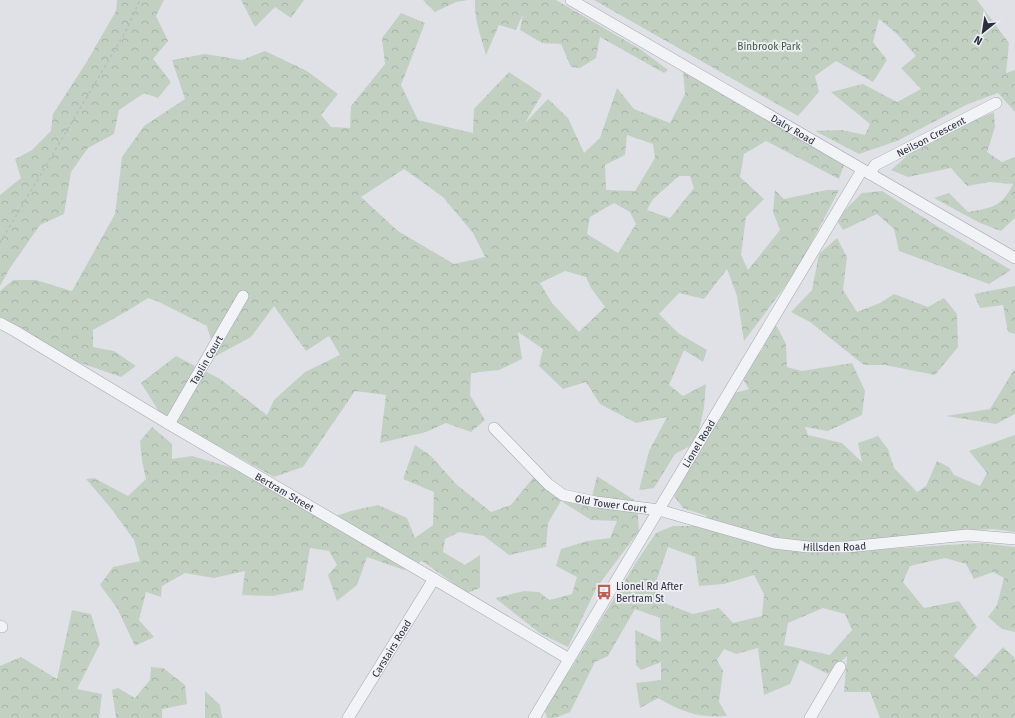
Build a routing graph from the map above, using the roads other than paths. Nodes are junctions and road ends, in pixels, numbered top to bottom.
1 (571, 0) edge
2 (996, 102) dead end
3 (866, 172) junction
4 (1015, 258) edge
5 (243, 296) dead end
6 (0, 323) edge
7 (169, 424) junction
8 (494, 428) dead end
9 (659, 510) junction
10 (1015, 539) edge
11 (434, 579) junction
12 (569, 659) junction
13 (840, 667) dead end
14 (348, 718) edge
15 (534, 718) edge
16 (810, 718) edge

1 - 3 street, Dalry Road
2 - 3 street, Neilson Crescent
3 - 4 street, Dalry Road
3 - 9 street, Lionel Road
5 - 7 street, Taplin Court
6 - 7 street, Bertram Street
7 - 11 street, Bertram Street
8 - 9 street, Old Tower Court
9 - 10 street, Hillsden Road
9 - 12 street, Lionel Road
11 - 12 street, Bertram Street
11 - 14 street, Carstairs Road
12 - 15 street, Lionel Road
13 - 16 street

